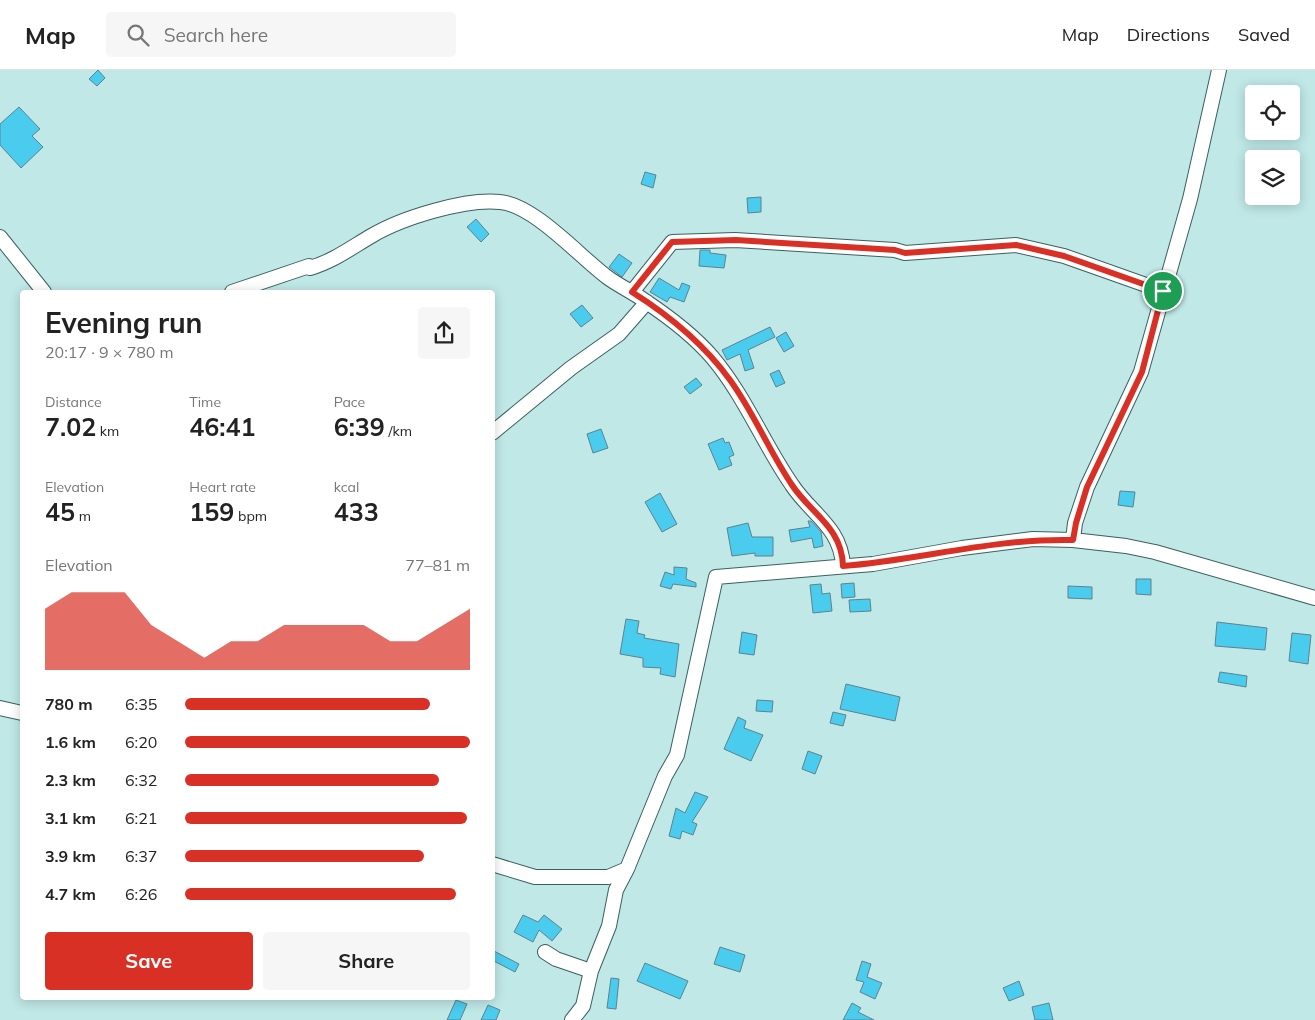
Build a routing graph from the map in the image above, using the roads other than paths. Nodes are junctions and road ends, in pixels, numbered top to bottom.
1 (1219, 70) edge
2 (0, 237) edge
3 (42, 290) edge
4 (238, 290) edge
5 (1163, 291) junction
6 (632, 292) junction
7 (647, 302) junction
8 (495, 431) edge
9 (1073, 540) junction
10 (843, 566) junction
11 (1315, 598) edge
12 (0, 708) edge
13 (20, 713) edge
14 (495, 865) edge
15 (627, 869) junction
16 (545, 952) dead end
17 (591, 971) junction
18 (572, 1020) edge

1 - 5 street
2 - 3 street
4 - 6 street
5 - 6 street
5 - 9 street
6 - 7 street
7 - 8 street
7 - 10 street
9 - 10 street
9 - 11 street
10 - 15 street
12 - 13 street
14 - 15 street
15 - 17 street
16 - 17 street
17 - 18 street

